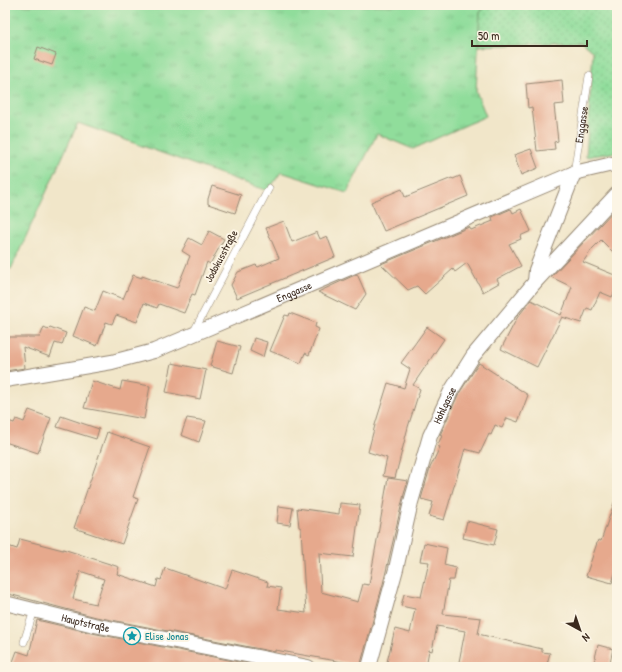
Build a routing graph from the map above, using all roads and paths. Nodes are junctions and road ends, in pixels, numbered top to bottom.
1 (589, 76) dead end
2 (617, 163) edge
3 (574, 173) junction
4 (269, 188) dead end
5 (617, 194) edge
6 (535, 282) junction
7 (192, 334) junction
8 (5, 380) edge
9 (5, 603) edge
10 (34, 610) junction
11 (24, 642) dead end
12 (308, 667) edge
13 (370, 667) edge

1 - 3 lane, Enggasse
2 - 3 street, Enggasse
3 - 6 street, Enggasse
3 - 7 street, Enggasse
4 - 7 lane, Jodokusstraße
5 - 6 street, Hohlgasse
6 - 13 street, Hohlgasse
7 - 8 street, Enggasse
9 - 10 street, Hauptstraße
10 - 11 lane
10 - 12 street, Hauptstraße

